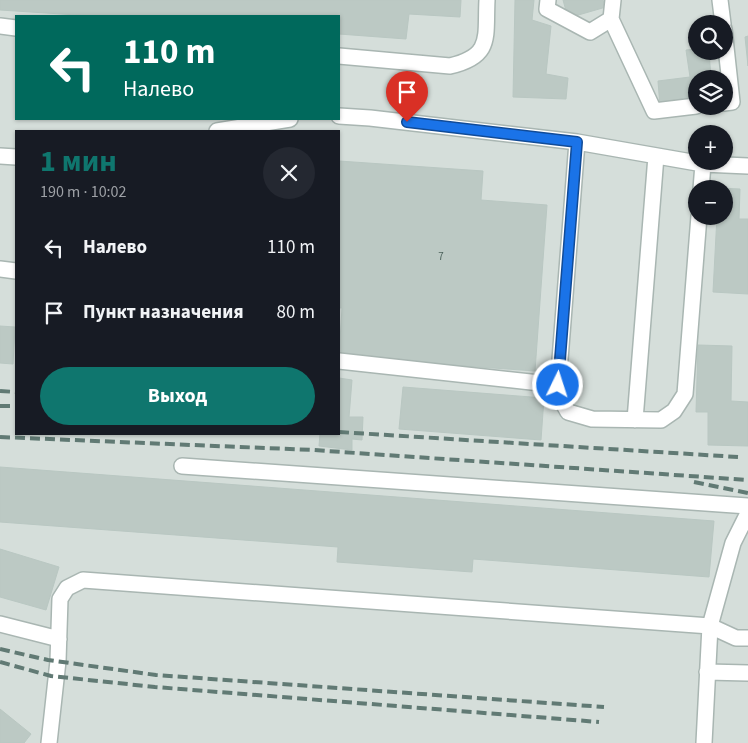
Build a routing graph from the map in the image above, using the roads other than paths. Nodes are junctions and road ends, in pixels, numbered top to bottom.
1 (487, 0) edge
2 (548, 0) edge
3 (613, 0) edge
4 (720, 0) edge
5 (722, 15) edge
6 (611, 19) junction
7 (0, 26) edge
8 (15, 28) edge
9 (340, 56) edge
10 (688, 107) edge
11 (340, 116) edge
12 (284, 120) edge
13 (223, 130) edge
14 (577, 142) junction
15 (0, 156) edge
16 (656, 156) junction
17 (15, 157) edge
18 (688, 161) edge
19 (733, 165) edge
20 (748, 166) edge
21 (698, 225) edge
22 (0, 269) edge
23 (15, 271) edge
24 (340, 361) edge
25 (558, 385) junction
26 (635, 420) junction
27 (182, 466) dead end
28 (748, 506) edge
29 (748, 513) edge
30 (0, 624) edge
31 (710, 626) junction
32 (748, 638) edge
33 (59, 639) junction
34 (707, 672) junction
35 (748, 673) edge
36 (49, 743) edge
37 (704, 743) edge

1 - 9 lane
2 - 6 lane
3 - 6 lane
4 - 5 lane
6 - 10 lane
7 - 8 lane
11 - 14 lane
12 - 13 lane
14 - 16 lane
14 - 25 lane
15 - 17 lane
16 - 18 lane
16 - 26 lane
19 - 20 lane
21 - 26 lane
22 - 23 lane
24 - 25 lane
25 - 26 lane
27 - 28 lane
29 - 31 lane
30 - 33 lane
31 - 32 lane
31 - 33 lane
31 - 34 lane
33 - 36 lane
34 - 35 lane
34 - 37 lane

